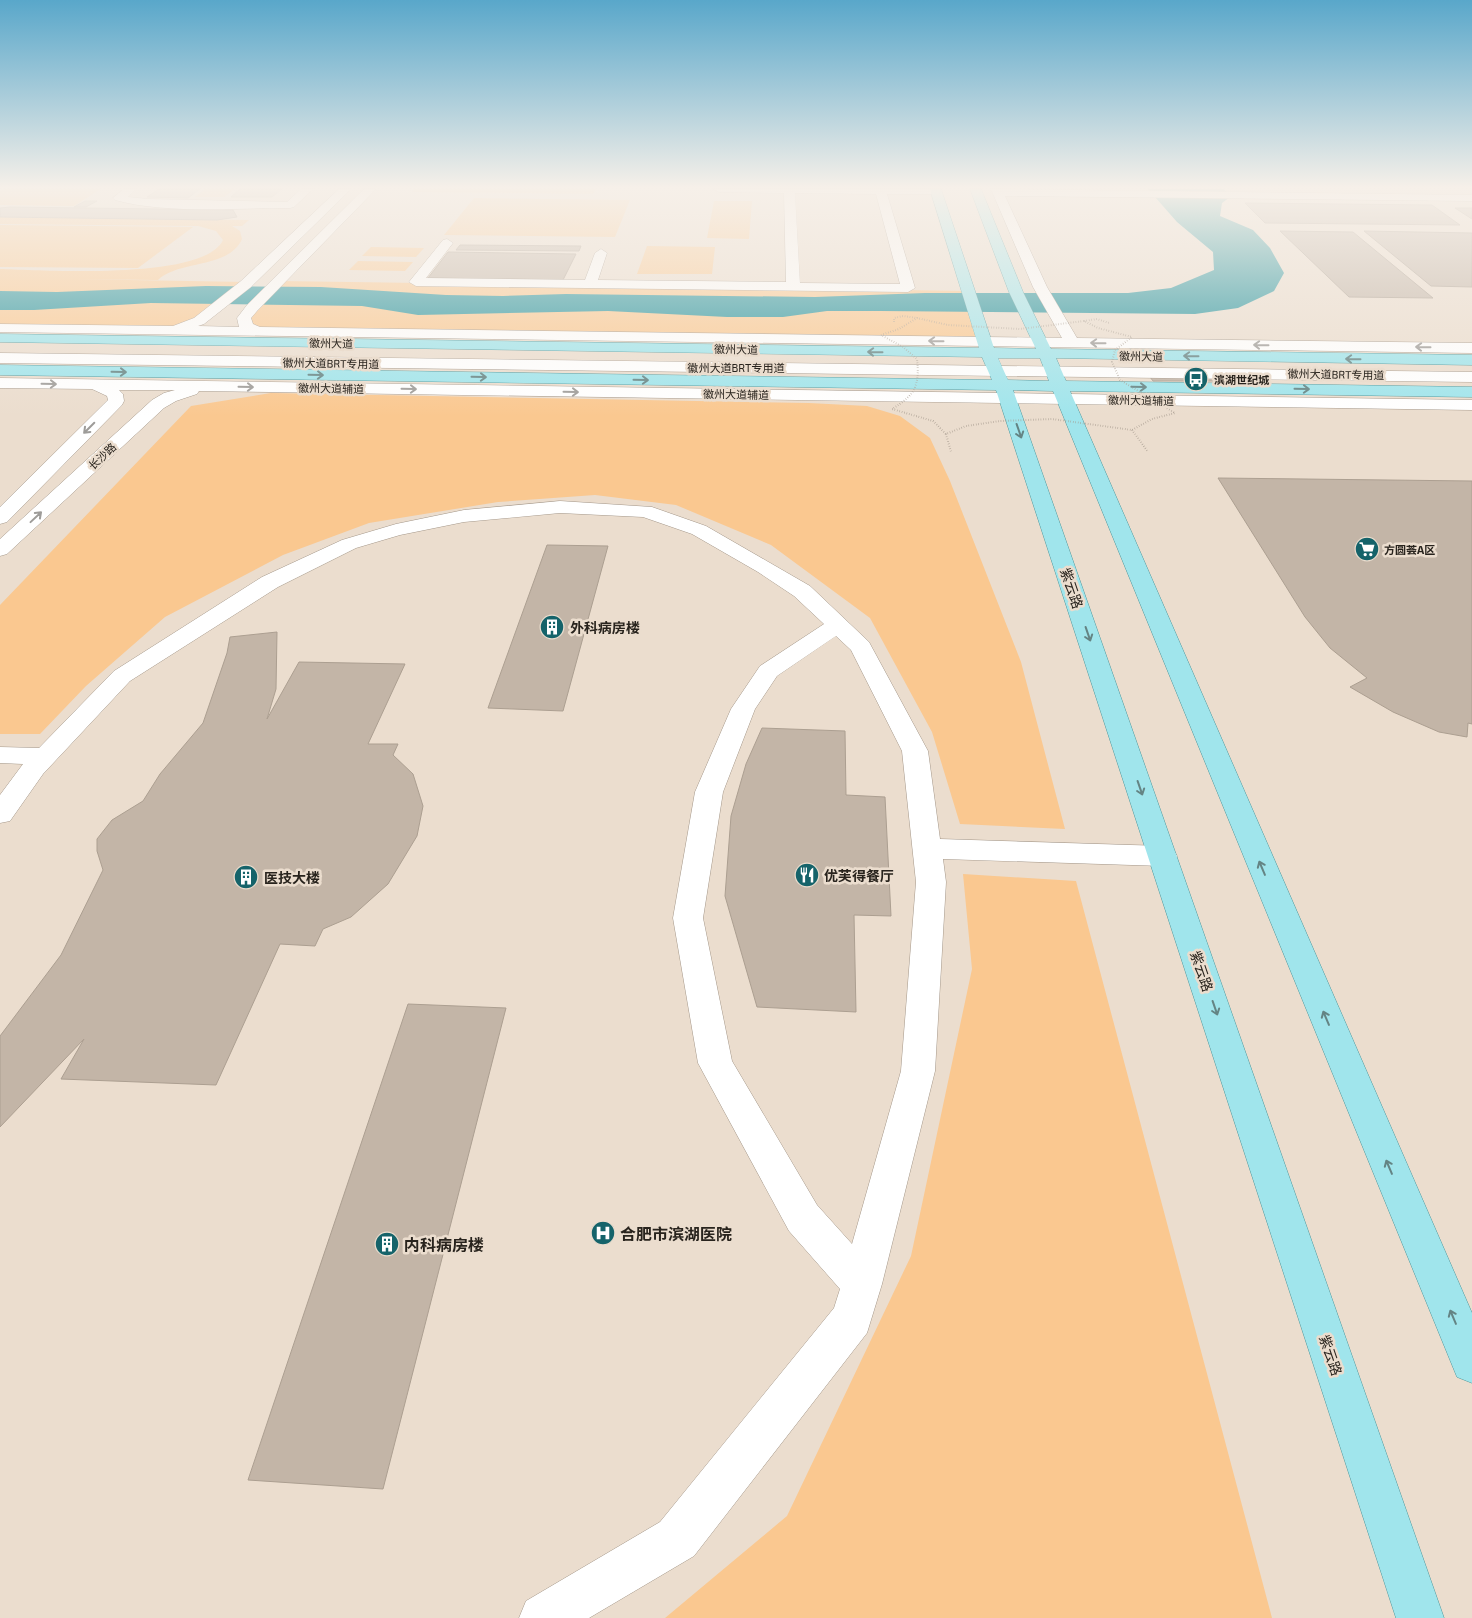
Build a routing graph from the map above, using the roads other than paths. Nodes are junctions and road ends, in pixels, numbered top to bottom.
1 (267, 265) edge
2 (295, 265) edge
3 (430, 265) edge
4 (597, 265) edge
5 (792, 265) edge
6 (901, 265) edge
7 (959, 265) edge
8 (1005, 265) edge
9 (1029, 265) edge
10 (590, 284) junction
11 (793, 286) junction
12 (0, 328) edge
13 (172, 330) junction
14 (260, 332) junction
15 (0, 338) edge
16 (1073, 343) junction
17 (1472, 348) edge
18 (0, 356) edge
19 (1472, 360) edge
20 (996, 369) junction
21 (0, 370) edge
22 (1052, 370) junction
23 (1472, 373) edge
24 (1472, 376) edge
25 (0, 383) edge
26 (96, 385) junction
27 (217, 387) junction
28 (1472, 392) edge
29 (1472, 405) edge
30 (0, 518) edge
31 (0, 550) edge
32 (837, 625) junction
33 (0, 755) edge
34 (46, 756) junction
35 (0, 814) edge
36 (927, 849) junction
37 (1163, 856) junction
38 (862, 1284) junction
39 (1472, 1362) edge
40 (543, 1618) edge
41 (1420, 1618) edge

1 - 13 street
2 - 14 street
3 - 10 street
4 - 10 street
5 - 11 street
6 - 11 street
7 - 20 main road, 紫云路
8 - 22 main road
9 - 16 street
10 - 11 street
12 - 13 street, 徽州大道辅道
13 - 14 street, 徽州大道辅道
20 -> 14 street, 徽州大道辅道
20 -> 15 main road, 徽州大道
17 -> 16 street, 徽州大道辅道
16 - 22 street, 徽州大道辅道
18 - 20 street, 徽州大道BRT专用道
19 -> 22 main road, 徽州大道
21 -> 20 main road
20 - 22 street, 徽州大道辅道
20 - 22 street, 徽州大道BRT专用道
20 - 22 street, 徽州大道辅道
27 -> 20 street, 徽州大道辅道
20 -> 37 main road, 紫云路
22 - 23 street, 徽州大道BRT专用道
22 - 24 street, 徽州大道BRT专用道
22 -> 28 main road
22 - 29 street, 徽州大道辅道
39 -> 22 main road
25 -> 26 street, 徽州大道辅道
26 - 27 street, 徽州大道辅道
26 -> 30 street
31 -> 27 street, 长沙路
32 - 34 street
32 - 36 street
32 - 38 street
33 - 34 street
34 - 35 street
36 - 37 street
36 - 38 street
37 -> 41 main road, 紫云路
38 - 40 street

